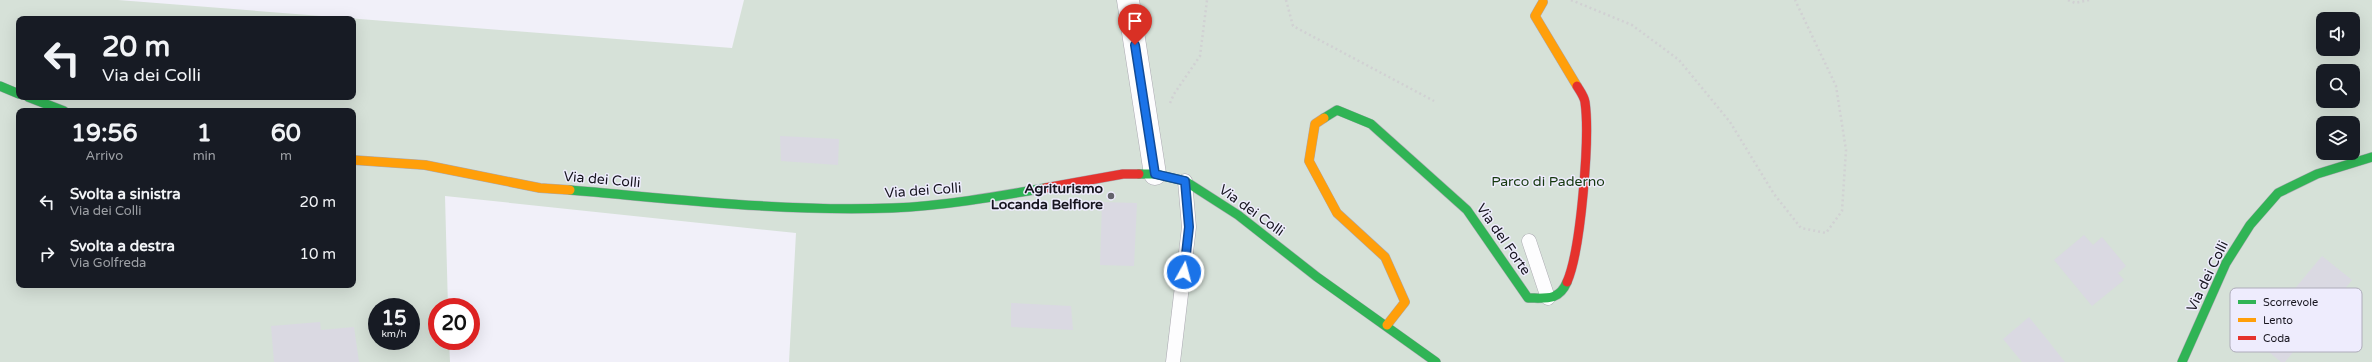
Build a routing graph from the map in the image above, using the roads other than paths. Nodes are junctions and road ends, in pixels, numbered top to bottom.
1 (1128, 0) edge
2 (1543, 2) dead end
3 (0, 86) edge
4 (16, 93) edge
5 (36, 100) edge
6 (56, 108) edge
7 (2372, 157) edge
8 (356, 160) edge
9 (1155, 174) junction
10 (1185, 181) junction
11 (1530, 241) dead end
12 (1548, 298) junction
13 (1387, 325) junction
14 (1173, 362) edge
15 (1436, 362) edge
16 (2182, 362) edge

1 - 9 street
2 - 12 main road
3 - 4 main road
5 - 6 main road
7 - 16 main road, Via dei Colli
8 - 9 main road, Via dei Colli
9 - 10 main road, Via dei Colli
10 - 13 main road, Via dei Colli
10 - 14 lane
11 - 12 lane
12 - 13 main road, Via del Forte
13 - 15 main road, Via dei Colli

